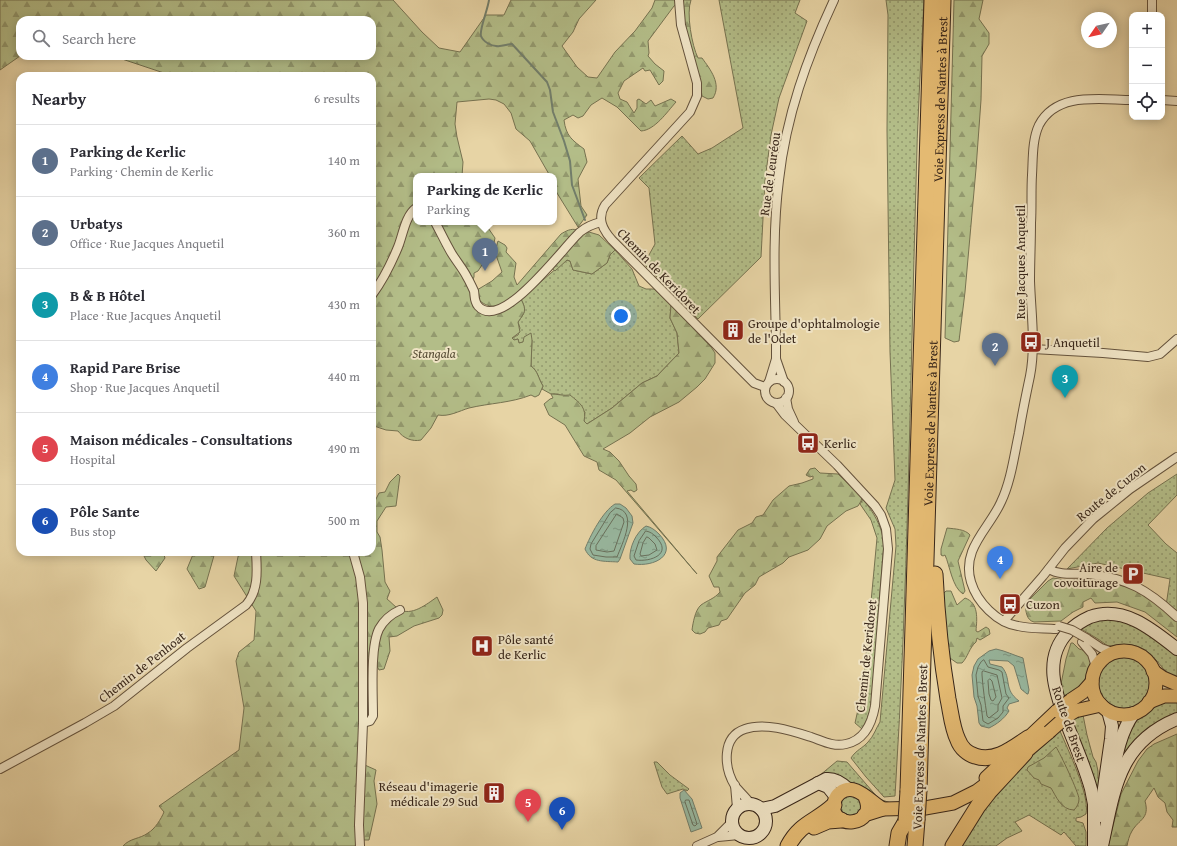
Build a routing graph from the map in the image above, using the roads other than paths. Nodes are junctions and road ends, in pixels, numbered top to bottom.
1 (678, 0) edge
2 (834, 0) edge
3 (932, 0) edge
4 (943, 0) edge
5 (1152, 0) edge
6 (1152, 12) edge
7 (1129, 100) edge
8 (1165, 100) edge
9 (1177, 100) edge
10 (413, 211) edge
11 (601, 222) junction
12 (437, 225) edge
13 (376, 288) edge
14 (1177, 338) edge
15 (1033, 349) junction
16 (776, 359) junction
17 (784, 382) junction
18 (767, 384) junction
19 (786, 398) junction
20 (776, 403) junction
21 (794, 423) junction
22 (1177, 457) edge
23 (929, 458) junction
24 (256, 556) edge
25 (354, 556) edge
26 (1049, 569) junction
27 (400, 610) dead end
28 (1177, 617) edge
29 (1004, 621) junction
30 (1084, 640) junction
31 (1177, 648) edge
32 (1115, 653) junction
33 (1096, 668) junction
34 (1153, 671) junction
35 (1092, 682) junction
36 (1177, 684) edge
37 (1177, 696) edge
38 (1149, 702) junction
39 (1073, 706) junction
40 (1105, 708) junction
41 (1134, 713) junction
42 (1177, 718) edge
43 (363, 722) junction
44 (1026, 745) junction
45 (0, 769) edge
46 (818, 783) junction
47 (735, 785) junction
48 (848, 789) junction
49 (980, 790) junction
50 (914, 791) junction
51 (865, 797) junction
52 (835, 801) junction
53 (775, 806) junction
54 (756, 807) junction
55 (737, 808) junction
56 (883, 809) junction
57 (864, 815) junction
58 (841, 820) junction
59 (766, 821) junction
60 (912, 821) junction
61 (731, 823) junction
62 (761, 833) junction
63 (717, 837) junction
64 (744, 840) edge
65 (360, 846) edge
66 (697, 846) edge
67 (759, 846) edge
68 (788, 846) edge
69 (796, 846) edge
70 (897, 846) edge
71 (904, 846) edge
72 (915, 846) edge
73 (954, 846) edge
74 (1094, 846) edge
75 (1101, 846) edge

1 - 11 street, Chemin de Keridoret
2 - 16 street, Rue de Leuréou
3 - 50 highway, Voie Express de Nantes à Brest
4 - 23 highway, Voie Express de Nantes à Brest
5 - 6 street
7 - 15 street, Rue Jacques Anquetil
8 - 9 street
10 - 13 street
11 - 12 street
11 - 18 street, Chemin de Keridoret
14 - 15 street
15 - 29 street, Rue Jacques Anquetil
16 - 17 street, Rue de Leuréou
16 - 18 street, Rue de Leuréou
17 - 18 street
17 - 19 street
18 - 20 street
19 - 20 street
19 - 21 street, Chemin de Keridoret
20 - 21 street, Chemin de Keridoret
21 - 47 street, Chemin de Keridoret
22 - 26 street, Route de Cuzon
23 - 44 highway
23 - 50 highway, Voie Express de Nantes à Brest
24 - 45 street, Chemin de Penhoat
25 - 43 street
26 - 28 street
26 - 29 street, Route de Cuzon
27 - 43 street
29 - 30 street
30 - 32 street
30 - 33 street
31 - 74 main road, Route de Brest
32 - 33 main road
32 - 34 main road
33 - 35 main road
34 - 36 main road
34 - 38 main road
35 - 39 main road
35 - 40 main road
37 - 38 main road
38 - 41 main road
39 - 40 main road
39 - 44 main road, bridge
40 - 41 main road
40 - 74 main road, Route de Brest
41 - 75 main road
42 - 75 main road
43 - 65 street
44 - 49 highway
46 - 48 main road
46 - 52 main road
46 - 53 main road
47 - 54 street, Chemin de Keridoret
47 - 55 street, Chemin de Keridoret
48 - 51 main road
48 - 52 main road
49 - 56 main road
49 - 73 highway
50 - 60 highway, Voie Express de Nantes à Brest, bridge
51 - 56 main road
51 - 57 main road
52 - 58 main road
52 - 68 highway
53 - 54 main road
53 - 59 main road
54 - 55 main road
54 - 59 main road
55 - 61 main road
56 - 57 main road
57 - 58 main road
58 - 69 highway
59 - 62 main road
60 - 70 highway
60 - 71 highway, Voie Express de Nantes à Brest
60 - 72 highway, Voie Express de Nantes à Brest
61 - 63 street
61 - 64 main road
62 - 64 main road
62 - 67 main road
63 - 64 street
63 - 66 street

